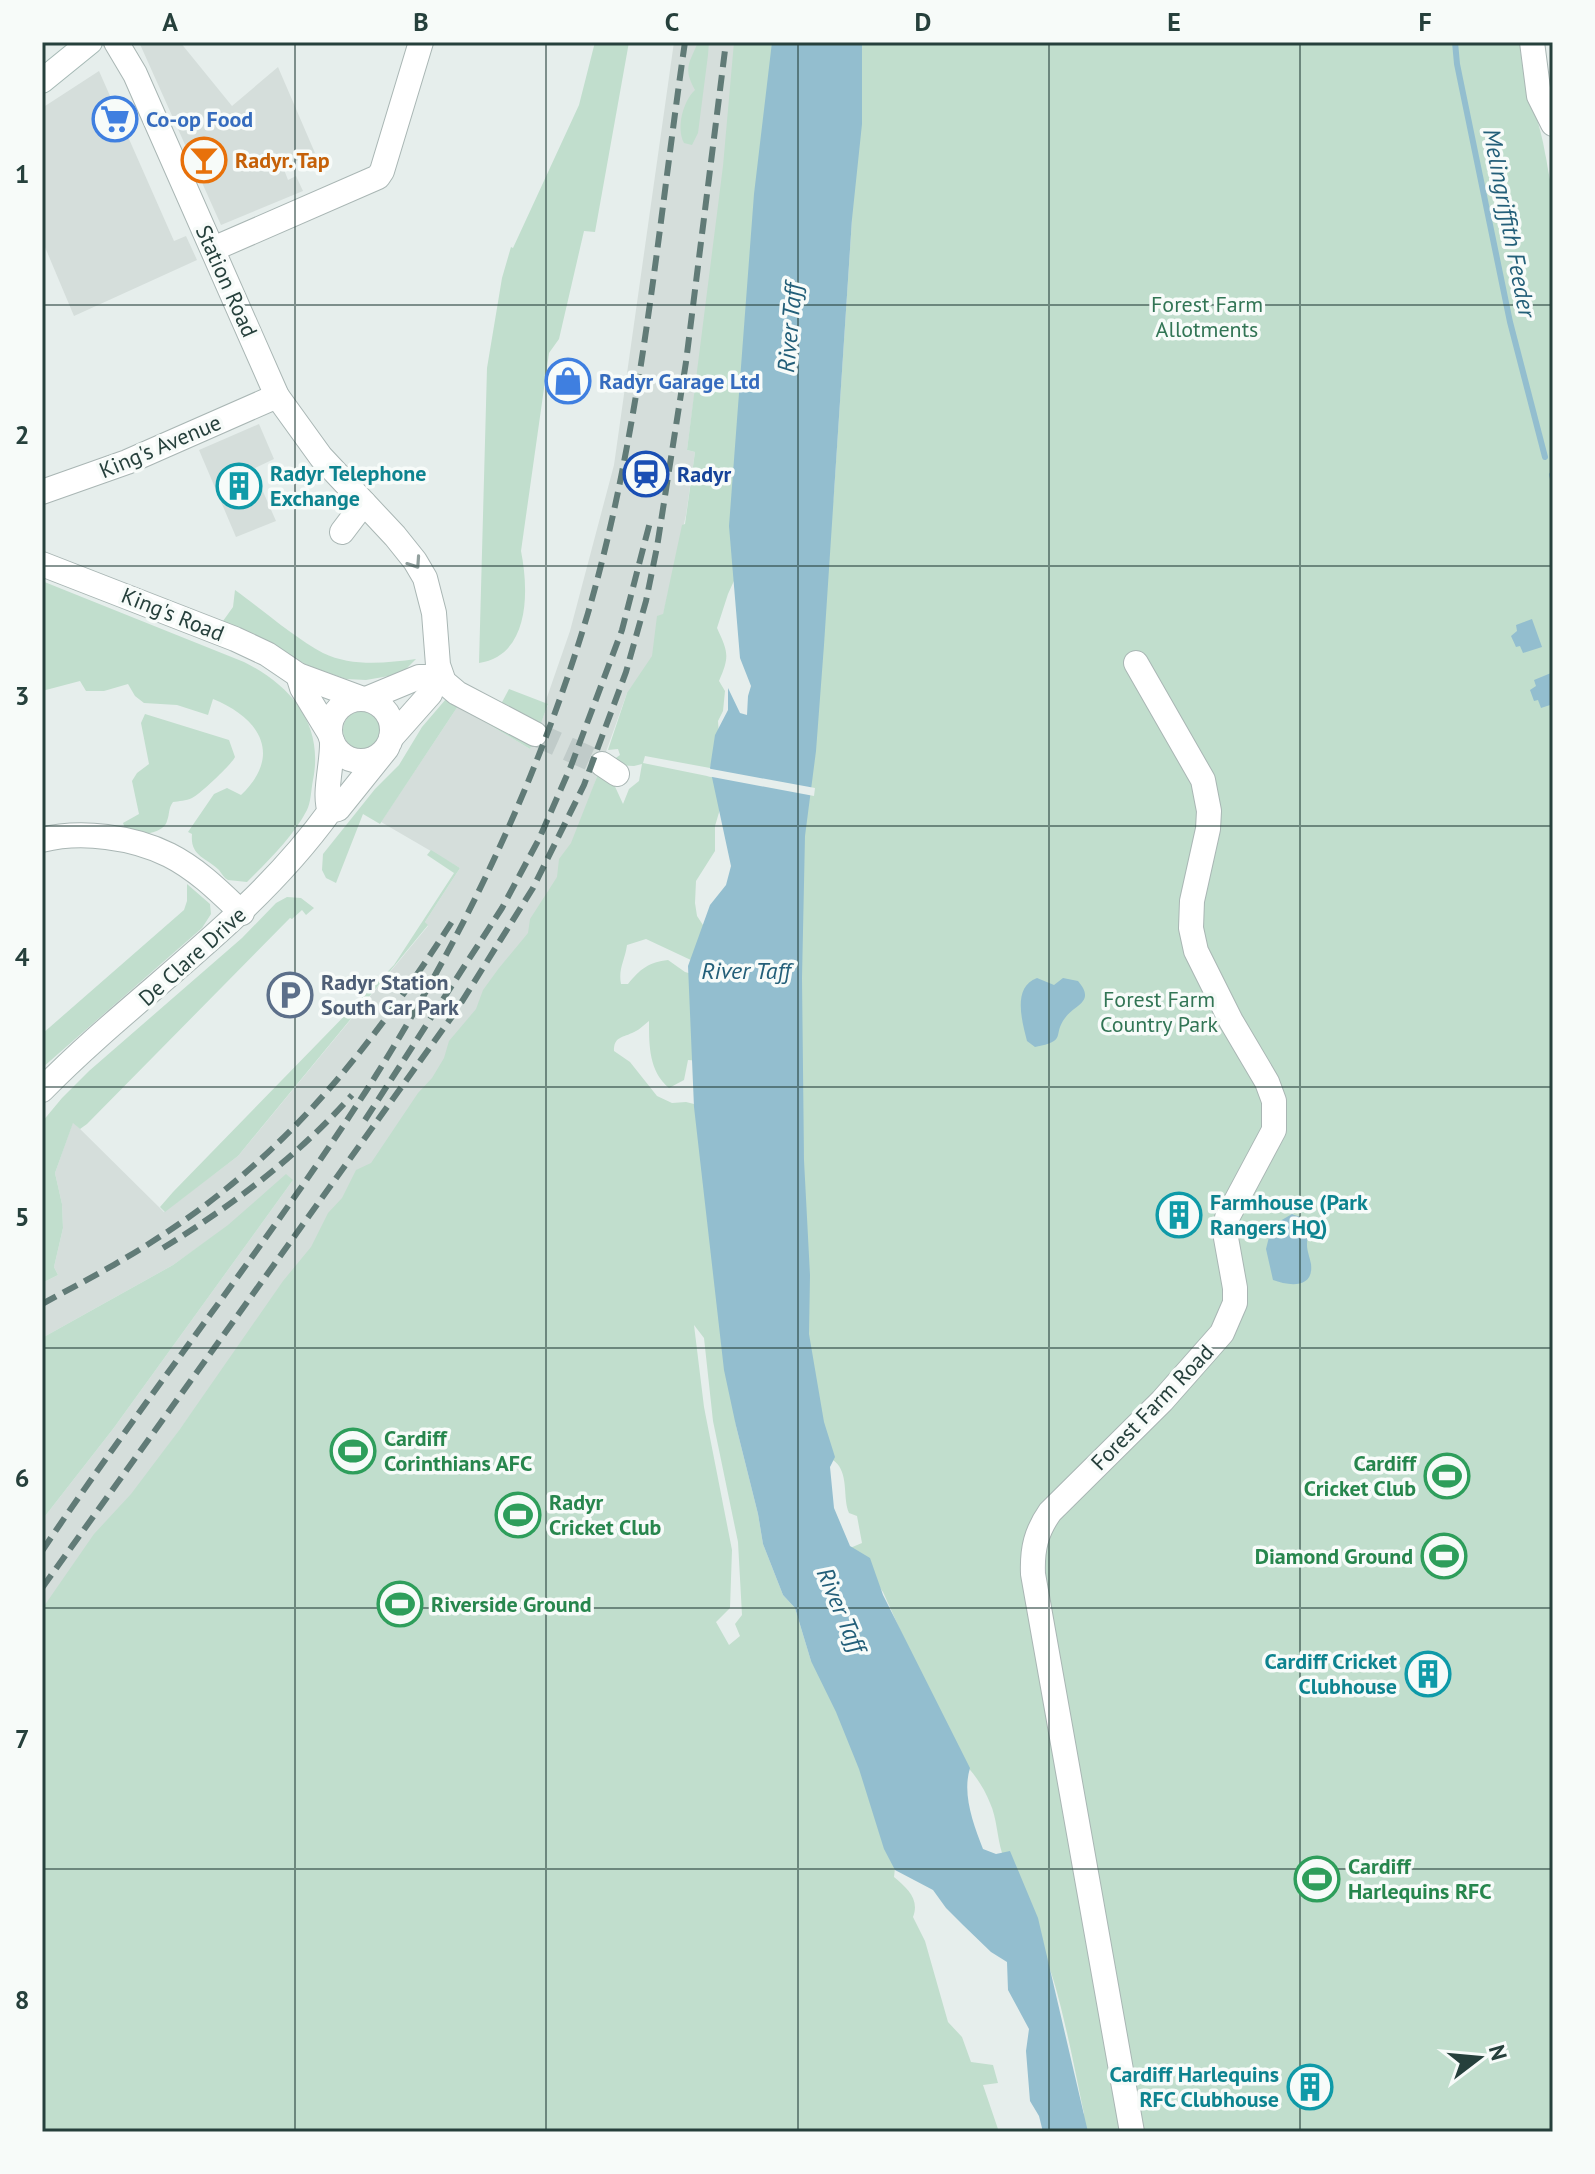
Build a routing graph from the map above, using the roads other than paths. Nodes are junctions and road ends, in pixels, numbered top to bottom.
1 (90, 42) edge
2 (116, 42) edge
3 (421, 42) edge
4 (1532, 42) edge
5 (42, 81) edge
6 (1553, 124) edge
7 (213, 249) junction
8 (277, 396) junction
9 (42, 492) edge
10 (364, 503) junction
11 (342, 532) dead end
12 (42, 564) edge
13 (1136, 663) dead end
14 (298, 675) junction
15 (438, 677) junction
16 (364, 699) junction
17 (535, 734) tunnel mouth
18 (331, 737) junction
19 (389, 743) junction
20 (330, 811) junction
21 (42, 840) edge
22 (242, 913) junction
23 (42, 1090) edge
24 (1132, 2132) edge

1 - 5 street
2 - 7 street, Station Road
3 - 7 street
4 - 6 street
7 - 8 street, Station Road
8 - 9 street, King's Avenue
8 - 10 street, Station Road
10 - 11 street
10 -> 15 street, Station Road
12 - 14 street, King's Road
13 - 24 street, Forest Farm Road
14 - 16 street, King's Road
14 - 18 street, King's Road
15 - 16 street
15 - 17 street
15 - 19 street
16 - 18 street
16 - 19 street
18 - 19 street
18 - 20 street
19 - 20 street, De Clare Drive
20 - 22 street, De Clare Drive
21 - 22 street
22 - 23 street, De Clare Drive

